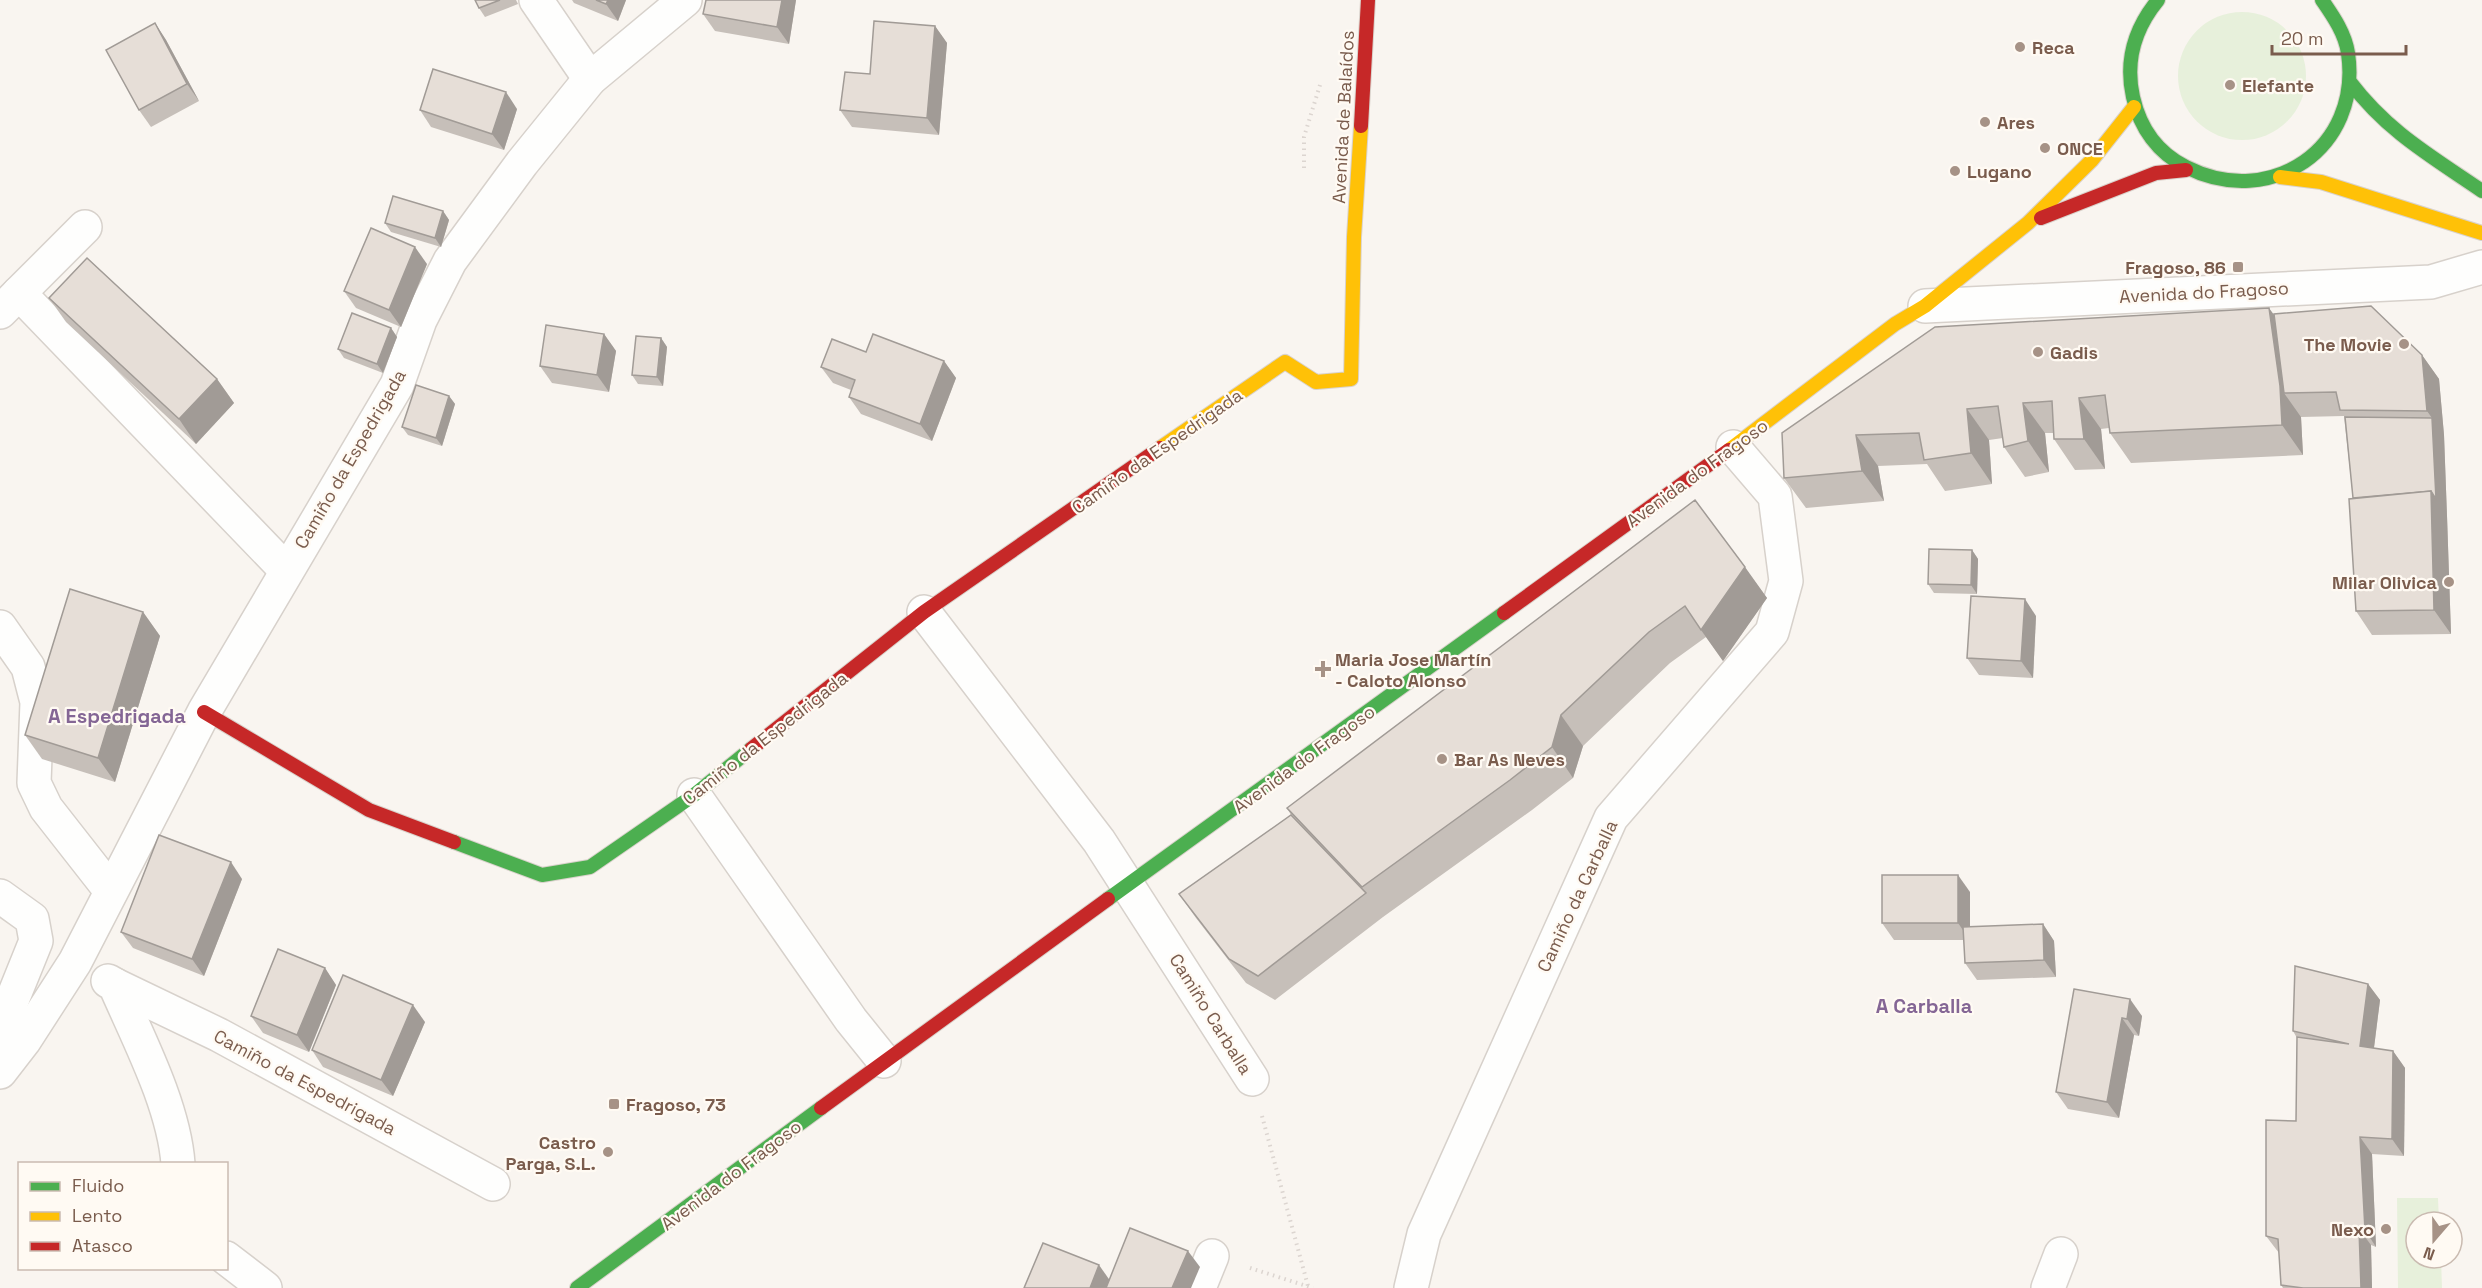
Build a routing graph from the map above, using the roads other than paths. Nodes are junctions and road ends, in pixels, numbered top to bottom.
1 (536, 0) edge
2 (685, 0) edge
3 (1368, 0) edge
4 (2158, 0) edge
5 (2322, 0) edge
6 (590, 79) junction
7 (2350, 82) junction
8 (2134, 107) junction
9 (2186, 170) junction
10 (2280, 177) junction
11 (2482, 191) edge
12 (2028, 223) junction
13 (86, 227) dead end
14 (2472, 230) edge
15 (2482, 253) edge
16 (2482, 267) edge
17 (9, 303) edge
18 (1925, 306) junction
19 (1285, 362) joint
20 (1733, 447) junction
21 (286, 570) junction
22 (924, 612) junction
23 (0, 627) edge
24 (204, 712) junction
25 (694, 795) junction
26 (1129, 885) junction
27 (111, 891) junction
28 (0, 896) edge
29 (75, 962) junction
30 (115, 985) junction
31 (2, 1054) edge
32 (884, 1061) junction
33 (1252, 1079) road end
34 (178, 1162) edge
35 (493, 1184) dead end
36 (2061, 1254) dead end
37 (1212, 1256) road end
38 (228, 1260) edge
39 (265, 1288) edge
40 (577, 1288) edge
41 (1199, 1288) edge
42 (1411, 1288) edge
43 (2048, 1288) edge

1 - 6 street
2 - 6 street, Camiño da Espedrigada
3 - 19 main road, Avenida de Balaídos
4 - 8 main road
5 - 7 main road
6 - 21 street, Camiño da Espedrigada
7 - 10 main road
7 - 11 main road
8 - 9 main road
8 - 12 main road
9 - 10 main road
9 - 12 main road
10 - 14 main road
12 - 18 main road, Avenida do Fragoso
13 - 17 street, Camiño da Espedrigada
14 - 15 street
16 - 18 street, Avenida do Fragoso
17 - 21 street, Camiño da Espedrigada
18 - 20 main road, Avenida do Fragoso
19 - 22 main road, Camiño da Espedrigada
20 - 26 main road, Avenida do Fragoso
20 - 42 street, Camiño da Carballa
21 - 24 street, Camiño da Espedrigada
22 - 25 main road, Camiño da Espedrigada
22 - 26 street, Camiño Carballa
23 - 27 street
24 - 25 main road, Camiño da Espedrigada
24 - 27 street, Camiño da Espedrigada
25 - 32 street
26 - 32 main road, Avenida do Fragoso
26 - 33 street, Camiño Carballa
27 - 29 street, Camiño da Espedrigada
28 - 31 street, Camiño da Espedrigada
29 - 30 street, Camiño da Espedrigada
29 - 31 street, Camiño da Espedrigada
30 - 34 street
30 - 35 street, Camiño da Espedrigada
32 - 40 main road, Avenida do Fragoso
36 - 43 street
37 - 41 street
38 - 39 street

